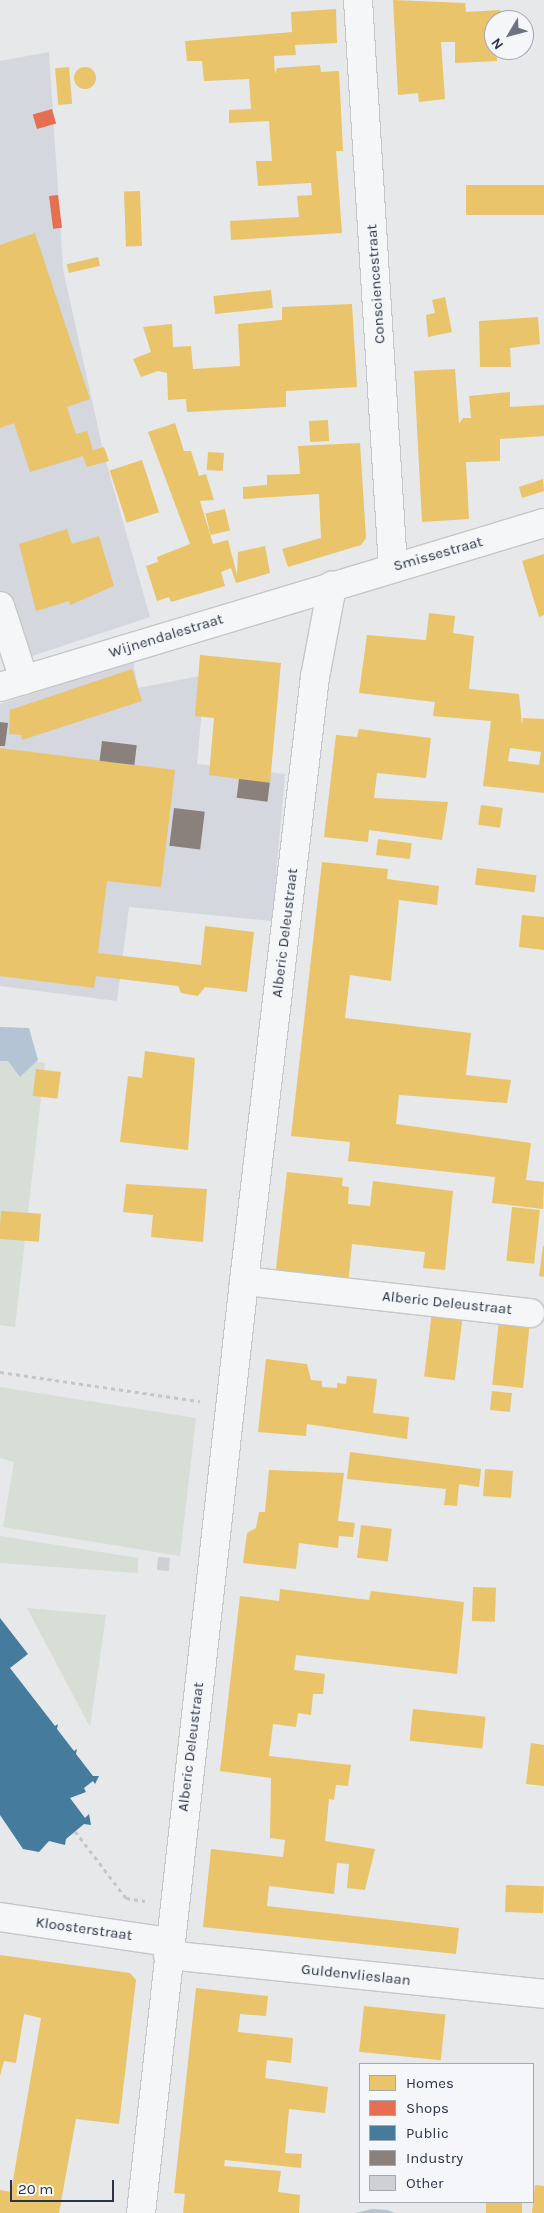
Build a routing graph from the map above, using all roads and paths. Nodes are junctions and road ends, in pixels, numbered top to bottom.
1 (358, 0) edge
2 (544, 523) edge
3 (393, 567) junction
4 (332, 586) junction
5 (0, 606) edge
6 (12, 684) edge
7 (244, 1281) junction
8 (530, 1313) dead end
9 (0, 1372) edge
10 (230, 1405) junction
11 (75, 1831) dead end
12 (173, 1905) junction
13 (0, 1916) edge
14 (168, 1948) junction
15 (544, 1994) edge
16 (141, 2213) edge

1 - 3 street, Consciencestraat
2 - 3 street, Smissestraat
3 - 4 street, Smissestraat
4 - 6 street, Wijnendalestraat
4 - 7 street, Alberic Deleustraat
5 - 6 street
7 - 8 street, Alberic Deleustraat
7 - 10 street, Alberic Deleustraat
9 - 10 path
10 - 12 street, Alberic Deleustraat
11 - 12 path
12 - 14 street, Alberic Deleustraat
13 - 14 street, Kloosterstraat
14 - 15 street, Guldenvlieslaan
14 - 16 street, Alberic Deleustraat

